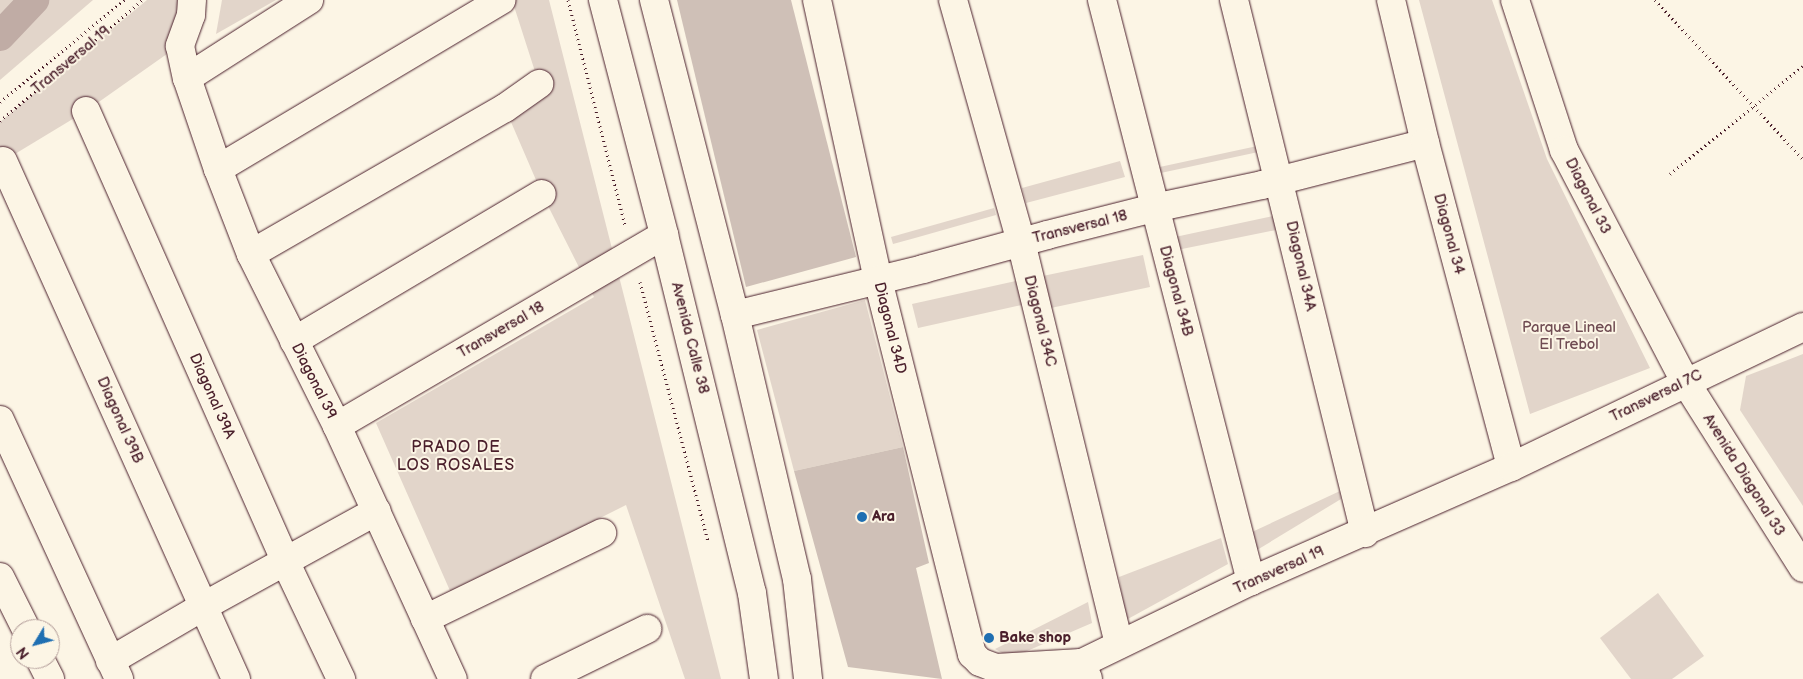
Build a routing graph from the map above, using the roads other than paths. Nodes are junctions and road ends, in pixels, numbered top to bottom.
1 (192, 0) edge
2 (309, 0) edge
3 (502, 0) edge
4 (603, 0) edge
5 (654, 0) edge
6 (817, 0) edge
7 (953, 0) edge
8 (1102, 0) edge
9 (1234, 0) edge
10 (1390, 0) edge
11 (1515, 0) edge
12 (187, 78) junction
13 (540, 84) dead end
14 (86, 111) dead end
15 (1425, 143) junction
16 (3, 161) dead end
17 (218, 169) junction
18 (1280, 179) junction
19 (542, 194) dead end
20 (1154, 208) junction
21 (664, 234) junction
22 (1021, 242) junction
23 (251, 254) junction
24 (878, 280) junction
25 (735, 315) junction
26 (1803, 327) edge
27 (294, 341) junction
28 (1685, 381) junction
29 (0, 420) edge
30 (337, 426) junction
31 (1511, 467) junction
32 (376, 512) junction
33 (602, 533) dead end
34 (1364, 533) junction
35 (285, 561) junction
36 (1803, 568) edge
37 (0, 577) edge
38 (1251, 581) junction
39 (204, 606) junction
40 (21, 619) edge
41 (425, 619) junction
42 (647, 629) dead end
43 (1119, 644) junction
44 (114, 670) edge
45 (1085, 671) edge
46 (236, 679) edge
47 (341, 679) edge
48 (453, 679) edge
49 (545, 679) edge
50 (764, 679) edge
51 (808, 679) edge
52 (1049, 679) edge

1 - 12 street, Diagonal 39
2 - 12 street
3 - 17 street
4 - 21 street, Avenida Calle 38
5 - 25 street
6 - 24 street, Diagonal 34D
7 - 22 street, Diagonal 34C
8 - 20 street, Diagonal 34B
9 - 18 street, Diagonal 34A
10 - 15 street, Diagonal 34
11 - 28 street, Diagonal 33
12 - 17 street, Diagonal 39
13 - 23 street
14 - 35 street, Diagonal 39A
15 - 18 street, Transversal 18
15 - 31 street, Diagonal 34
16 - 39 street, Diagonal 39B
17 - 23 street, Diagonal 39
18 - 20 street, Transversal 18
18 - 34 street, Diagonal 34A
19 - 27 street
20 - 22 street, Transversal 18
20 - 38 street, Diagonal 34B
21 - 30 street, Transversal 18
21 - 50 street, Avenida Calle 38
22 - 24 street, Transversal 18
22 - 43 street, Diagonal 34C
23 - 27 street, Diagonal 39
24 - 25 street, Transversal 18
24 - 45 street, Diagonal 34D
25 - 51 street
26 - 28 street, Transversal 7C
27 - 30 street, Diagonal 39
28 - 31 street, Transversal 7C
28 - 36 street, Avenida Diagonal 33
29 - 44 street
30 - 32 street, Diagonal 39
31 - 34 street, Transversal 19
32 - 35 street
32 - 41 street, Diagonal 39
33 - 41 street
34 - 38 street, Transversal 19
35 - 39 street
35 - 47 street, Diagonal 39A
37 - 40 street
38 - 43 street, Transversal 19
39 - 44 street
39 - 46 street, Diagonal 39B
41 - 48 street, Diagonal 39
42 - 49 street
43 - 45 street, Transversal 19
45 - 52 street, Transversal 19

